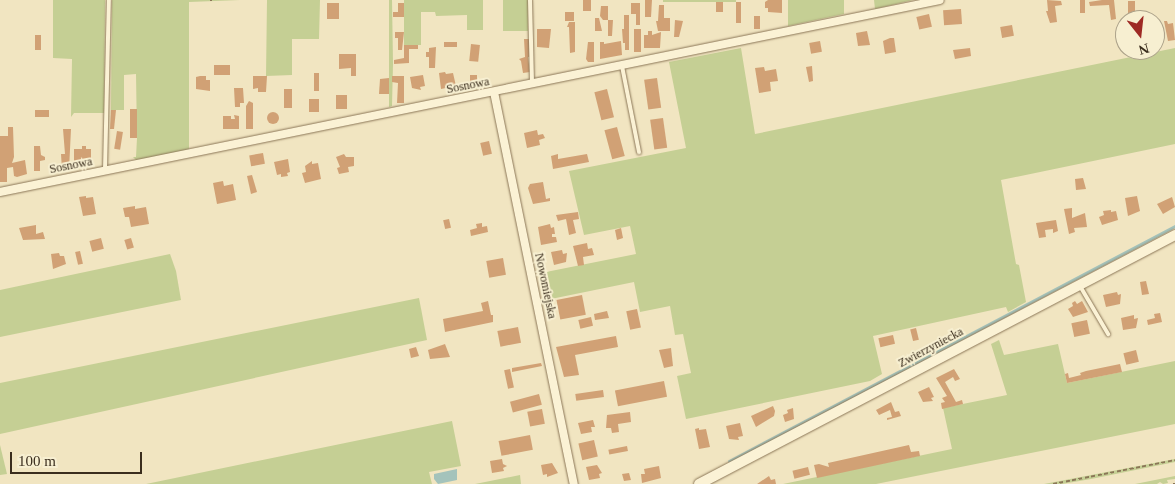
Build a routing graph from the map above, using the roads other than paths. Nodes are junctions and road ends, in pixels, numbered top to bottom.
1 (108, 0) edge
2 (530, 0) edge
3 (940, 0) edge
4 (622, 66) junction
5 (532, 84) junction
6 (494, 92) junction
7 (640, 152) dead end
8 (105, 171) junction
9 (0, 192) edge
10 (1175, 234) edge
11 (1079, 285) junction
12 (1108, 334) dead end
13 (574, 484) edge
14 (699, 484) edge

1 - 8 lane
2 - 5 lane
3 - 4 street, Sosnowa
4 - 5 street, Sosnowa
4 - 7 lane
5 - 6 street, Sosnowa
6 - 8 street, Sosnowa
6 - 13 street, Nowomiejska
8 - 9 street, Sosnowa
10 - 11 street, Zwierzyniecka
11 - 12 lane
11 - 14 street, Zwierzyniecka

